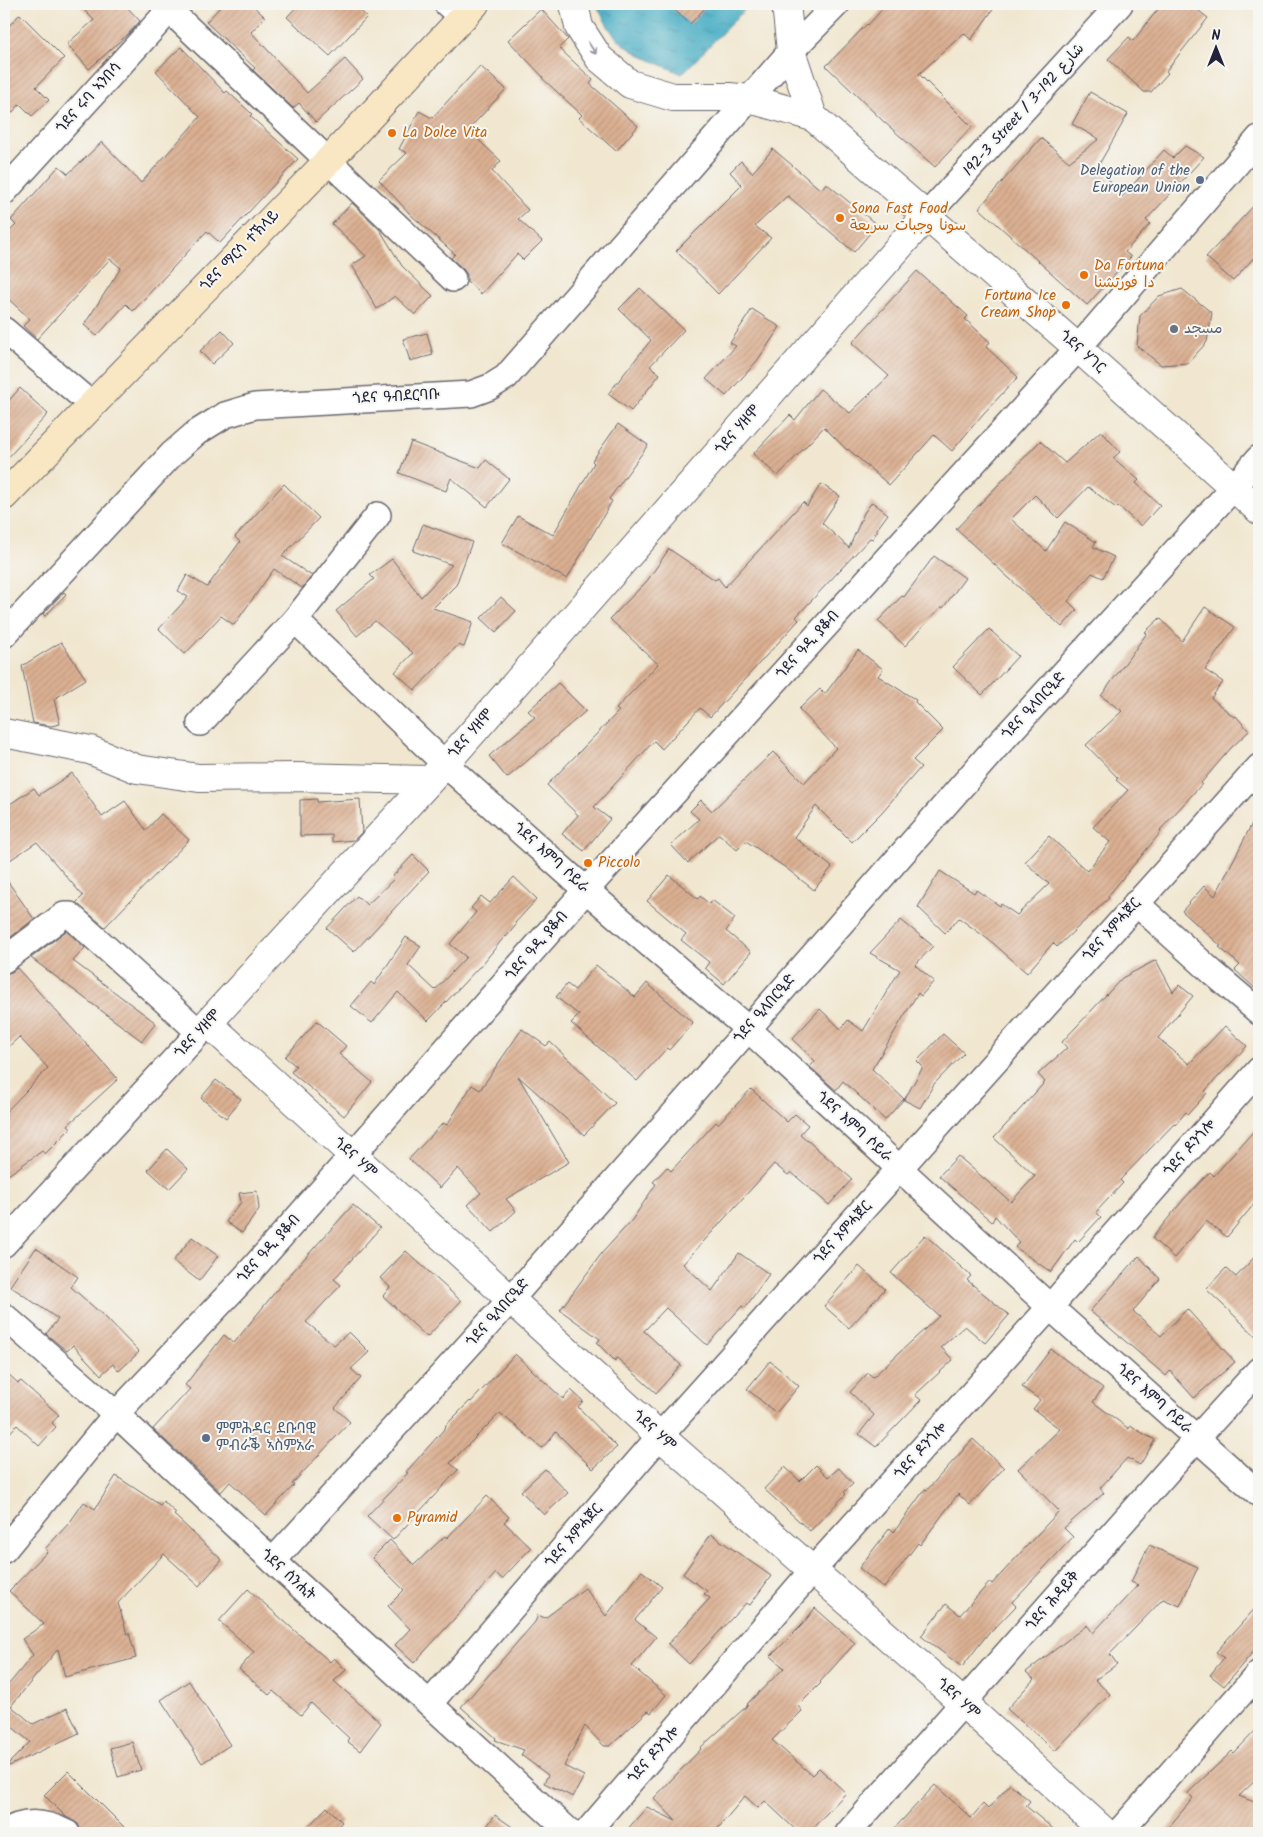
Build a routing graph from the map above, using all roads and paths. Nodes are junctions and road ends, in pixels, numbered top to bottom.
1 (574, 4) edge
2 (786, 4) edge
3 (837, 4) edge
4 (1120, 4) edge
5 (169, 6) edge
6 (461, 8) edge
7 (790, 51) junction
8 (750, 99) junction
9 (813, 117) junction
10 (1259, 138) edge
11 (329, 160) junction
12 (4, 192) edge
13 (927, 215) junction
14 (453, 279) dead end
15 (4, 330) edge
16 (1078, 348) junction
17 (92, 405) junction
18 (1259, 458) edge
19 (1234, 487) junction
20 (4, 496) edge
21 (1259, 510) edge
22 (378, 515) dead end
23 (294, 620) junction
24 (4, 635) edge
25 (200, 723) dead end
26 (4, 733) edge
27 (1259, 766) edge
28 (437, 772) junction
29 (586, 890) junction
30 (1136, 903) junction
31 (4, 960) edge
32 (1259, 1012) edge
33 (204, 1027) junction
34 (748, 1029) junction
35 (1259, 1070) edge
36 (353, 1156) junction
37 (900, 1169) junction
38 (4, 1244) edge
39 (511, 1299) junction
40 (1050, 1307) junction
41 (4, 1316) edge
42 (1259, 1370) edge
43 (116, 1414) junction
44 (660, 1436) junction
45 (1197, 1438) junction
46 (1259, 1494) edge
47 (4, 1550) edge
48 (273, 1561) junction
49 (812, 1571) junction
50 (1259, 1673) edge
51 (430, 1703) junction
52 (963, 1703) junction
53 (4, 1833) edge
54 (67, 1833) edge
55 (571, 1833) edge
56 (586, 1833) edge
57 (848, 1833) edge
58 (1106, 1833) edge
59 (1118, 1833) edge

1 -> 8 street
2 - 7 street
3 - 7 street
4 - 13 street, 192-3 Street / شارع 192-3
5 - 11 street
5 - 12 street, ጎደና ሩባ ኣንበሳ
6 - 11 main road, ጎደና ማርሳ ተኽላይ
7 - 8 street, ጎደና ዓብደርባቡ
7 - 9 street
8 - 9 street
8 - 24 street, ጎደና ዓብደርባቡ
9 - 13 street, ጎደና ሃገር
10 - 16 street, ጎደና ዓዲ ያቆብ
11 - 14 street
11 - 17 main road, ጎደና ማርሳ ተኽላይ
13 - 16 street, ጎደና ሃገር
13 - 28 street, ጎደና ሃዘሞ
15 - 17 street
16 - 19 street, ጎደና ሃገር
16 - 29 street, ጎደና ዓዲ ያቆብ
17 - 20 main road, ጎደና ማርሳ ተኽላይ
18 - 19 street, ጎደና ዒላበርዒድ
19 - 21 street, ጎደና ሃገር
19 - 34 street, ጎደና ዒላበርዒድ
22 - 23 street
23 - 25 street
23 - 28 street, ጎደና እምባ ሶይራ
26 - 28 street
27 - 30 street, ጎደና ኦምሓጀር
28 - 29 street, ጎደና እምባ ሶይራ
28 - 33 street, ጎደና ሃዘሞ
29 - 34 street, ጎደና እምባ ሶይራ
29 - 36 street, ጎደና ዓዲ ያቆብ
30 - 32 street
30 - 37 street, ጎደና ኦምሓጀር
31 - 33 street
33 - 36 street, ጎደና ሃም
33 - 38 street, ጎደና ሃዘሞ
34 - 37 street, ጎደና እምባ ሶይራ
34 - 39 street, ጎደና ዒላበርዒድ
35 - 40 street, ጎደና ዶንጎሎ
36 - 39 street, ጎደና ሃም
36 - 43 street, ጎደና ዓዲ ያቆብ
37 - 40 street, ጎደና እምባ ሶይራ
37 - 44 street, ጎደና ኦምሓጀር
39 - 44 street, ጎደና ሃም
39 - 48 street, ጎደና ዒላበርዒድ
40 - 45 street, ጎደና እምባ ሶይራ
40 - 49 street, ጎደና ዶንጎሎ
41 - 43 street, ጎደና ሰንሒት
42 - 45 street, ጎደና ሕዳይቅ
43 - 47 street, ጎደና ዓዲ ያቆብ
43 - 48 street, ጎደና ሰንሒት
44 - 49 street, ጎደና ሃም
44 - 51 street, ጎደና ኦምሓጀር
45 - 46 street, ጎደና እምባ ሶይራ
45 - 52 street, ጎደና ሕዳይቅ
48 - 51 street, ጎደና ሰንሒት
49 - 52 street, ጎደና ሃም
49 - 56 street, ጎደና ዶንጎሎ
50 - 59 street
51 - 55 street, ጎደና ሰንሒት
52 - 57 street, ጎደና ሕዳይቅ
52 - 58 street, ጎደና ሃም
53 - 54 street

